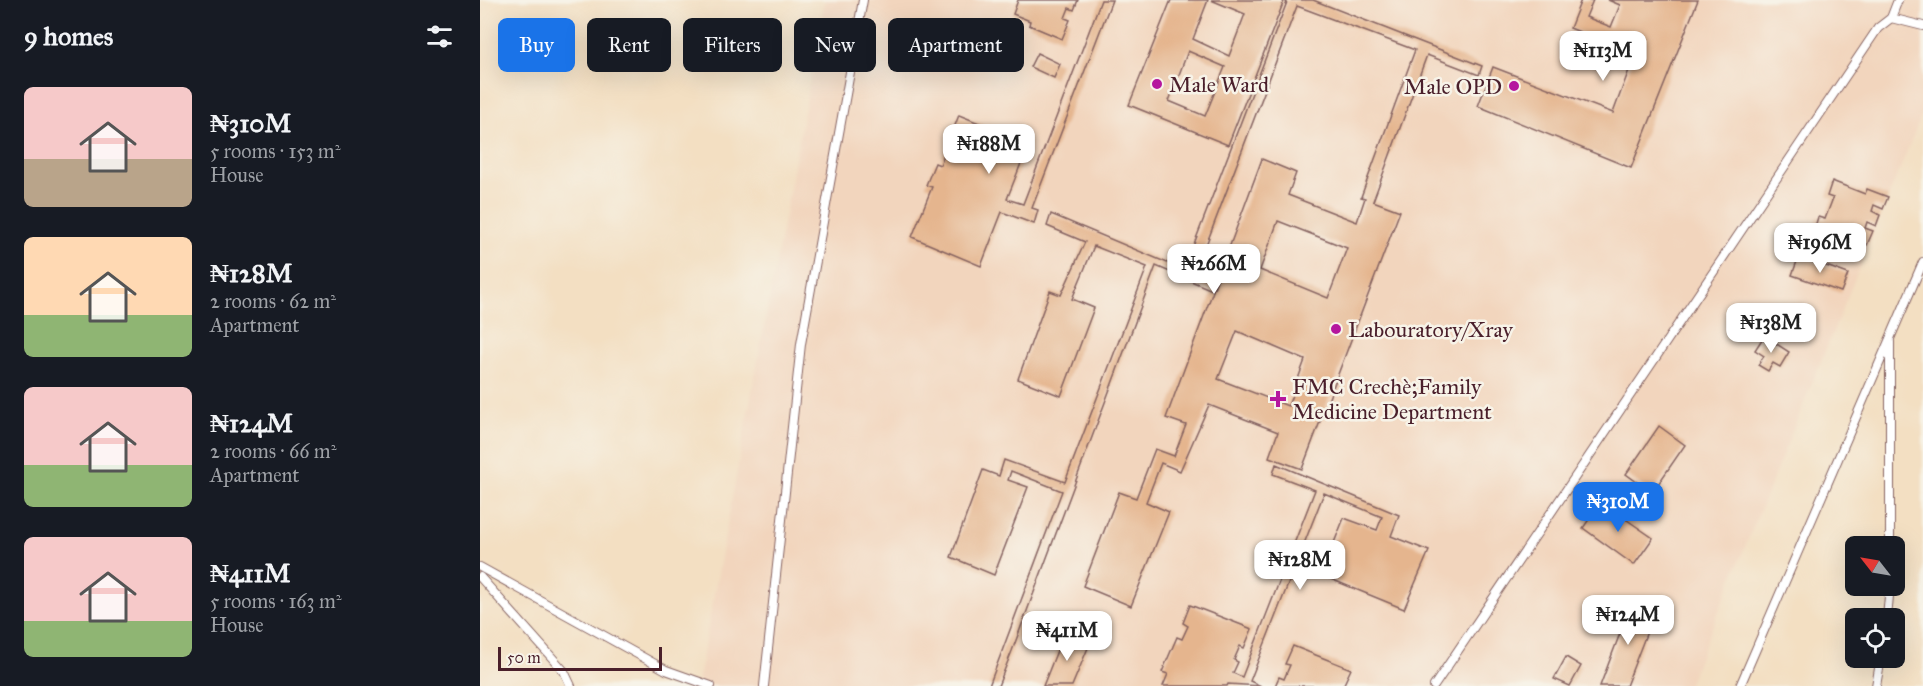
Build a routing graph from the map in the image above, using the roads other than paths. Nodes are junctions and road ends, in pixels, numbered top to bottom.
1 (863, 0) edge
2 (1898, 0) edge
3 (1891, 18) junction
4 (1923, 26) edge
5 (1923, 262) edge
6 (1890, 338) junction
7 (1890, 536) edge
8 (480, 567) edge
9 (480, 577) edge
10 (1879, 668) edge
11 (571, 686) edge
12 (711, 686) edge
13 (764, 686) edge
14 (1434, 686) edge
15 (1740, 686) edge
16 (1876, 686) edge

1 - 13 lane
2 - 3 lane
3 - 4 lane
3 - 14 lane
5 - 6 lane
6 - 7 lane
6 - 15 lane
8 - 12 lane
9 - 11 lane
10 - 16 lane

